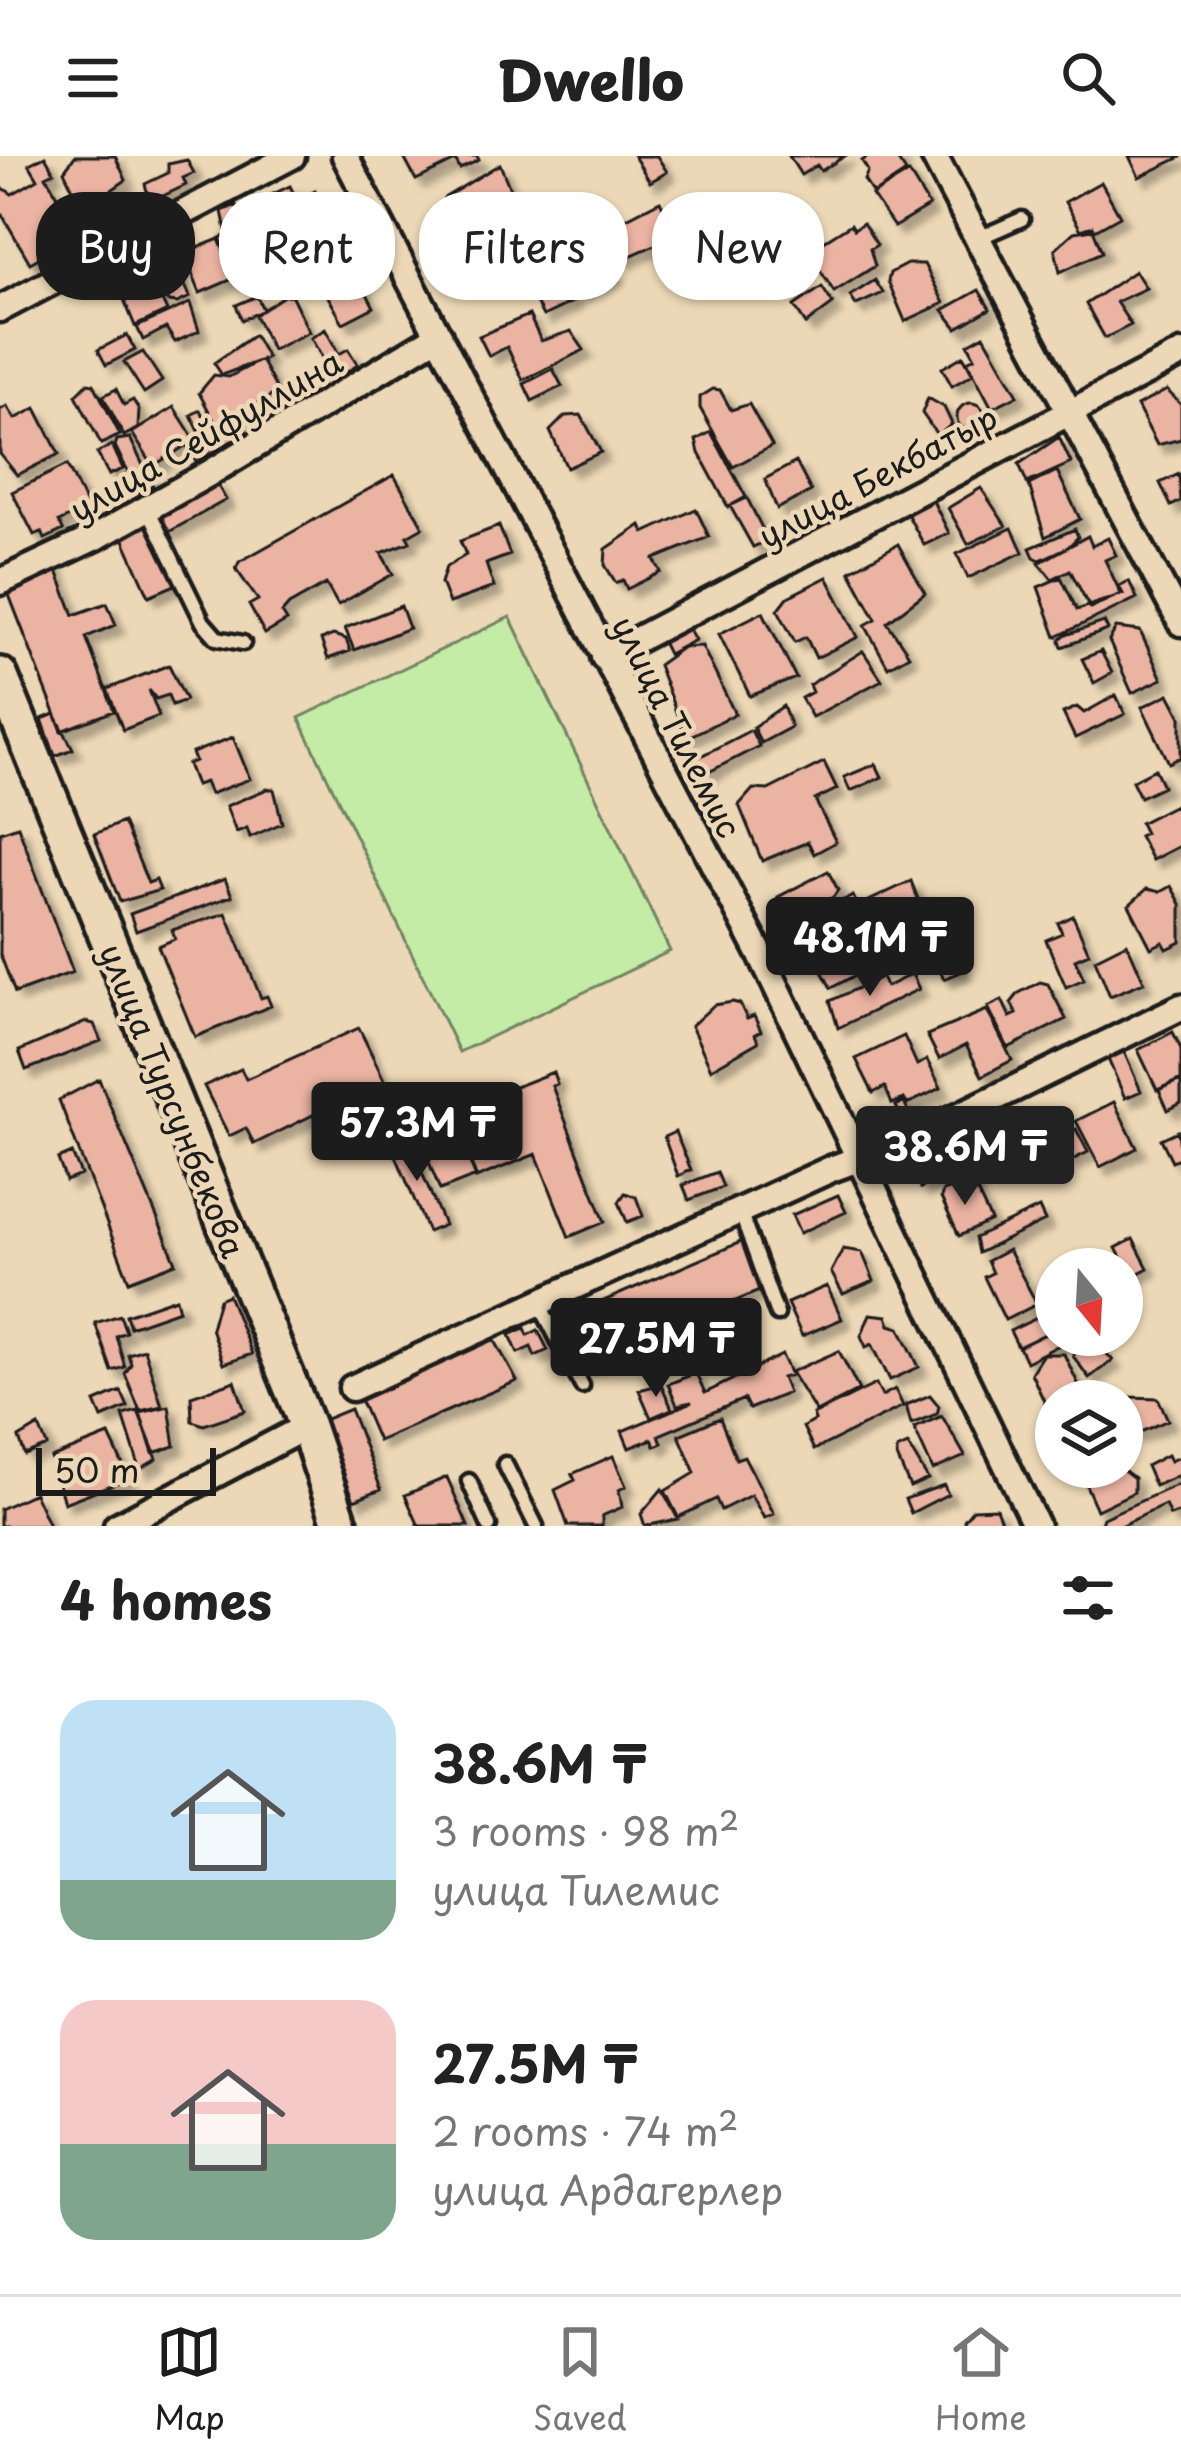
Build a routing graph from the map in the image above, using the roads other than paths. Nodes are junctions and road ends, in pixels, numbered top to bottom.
1 (292, 156) edge
2 (345, 156) edge
3 (934, 156) edge
4 (1022, 219) dead end
5 (978, 238) junction
6 (0, 309) edge
7 (439, 335) junction
8 (1181, 354) edge
9 (1072, 412) junction
10 (148, 508) junction
11 (0, 582) edge
12 (1181, 623) edge
13 (243, 643) dead end
14 (604, 657) junction
15 (0, 675) edge
16 (1181, 1007) edge
17 (860, 1160) junction
18 (740, 1211) junction
19 (540, 1305) junction
20 (777, 1314) dead end
21 (581, 1386) dead end
22 (352, 1388) dead end
23 (307, 1426) junction
24 (505, 1464) dead end
25 (469, 1481) dead end
26 (117, 1526) edge
27 (341, 1526) edge
28 (489, 1526) edge
29 (536, 1526) edge
30 (1036, 1526) edge

1 - 6 street
2 - 7 street, улица Тилемис
3 - 5 street
4 - 5 lane
5 - 9 street
7 - 10 street, улица Сейфуллина
7 - 14 street, улица Тилемис
8 - 9 street, улица Бекбатыр
9 - 12 street
9 - 14 street, улица Бекбатыр
10 - 11 street, улица Сейфуллина
10 - 13 lane
14 - 17 street, улица Тилемис
15 - 23 street, улица Турсунбекова
16 - 17 street
17 - 18 street
17 - 30 street, улица Тилемис
18 - 19 street
18 - 20 lane
19 - 21 lane
19 - 22 street
23 - 26 street
23 - 27 street, улица Турсунбекова
24 - 29 lane
25 - 28 lane

